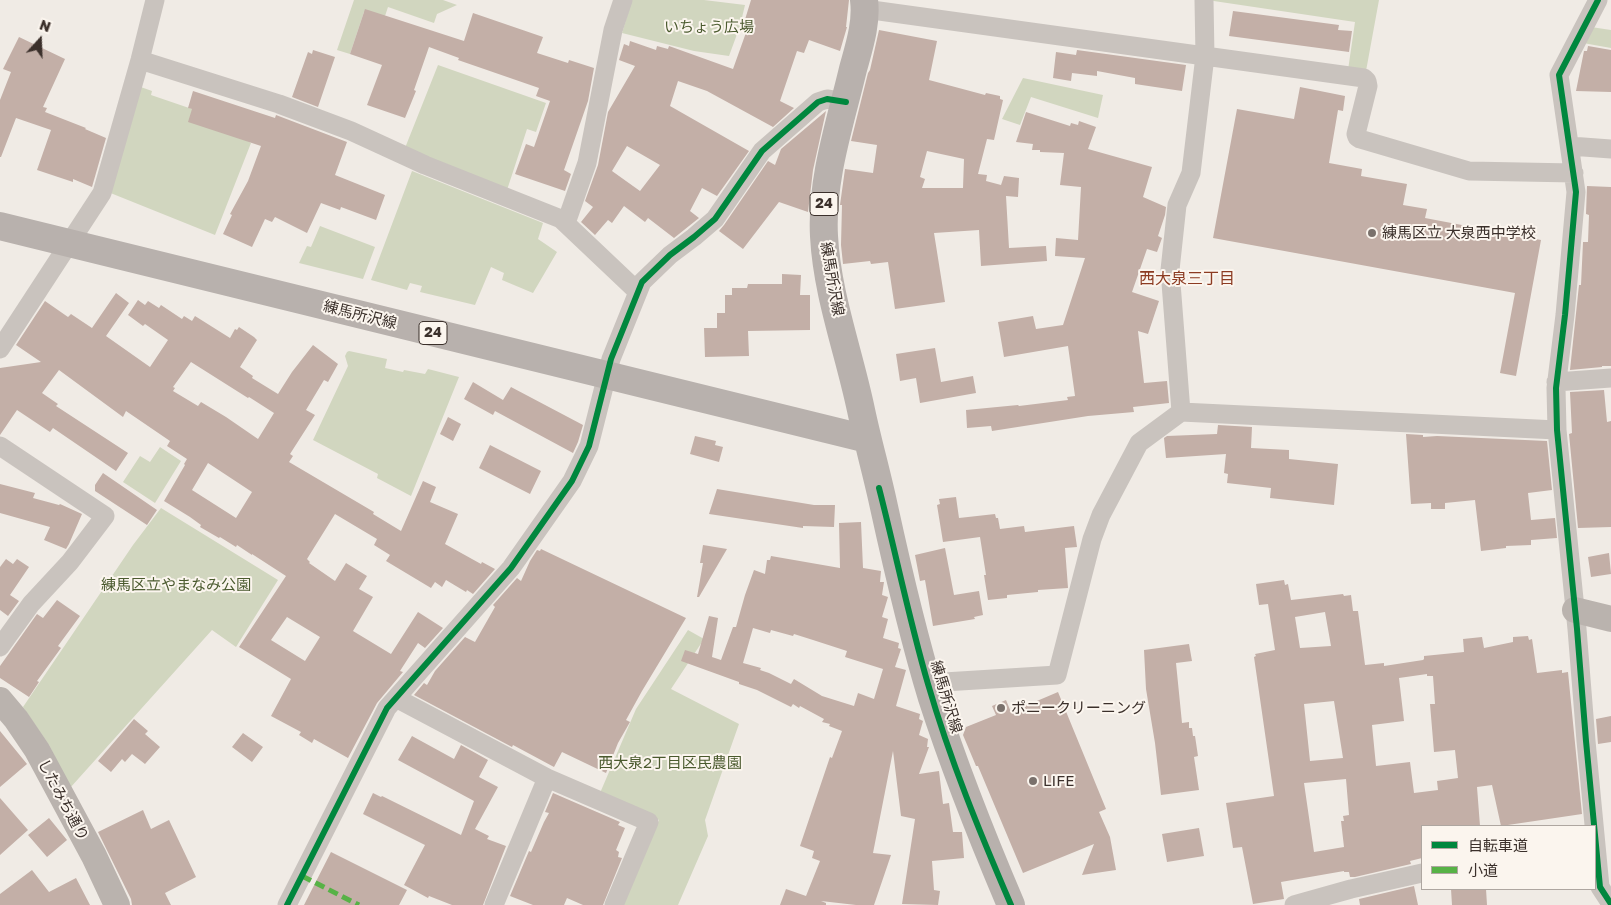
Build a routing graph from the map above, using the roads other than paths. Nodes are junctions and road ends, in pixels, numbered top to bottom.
1 (155, 0) edge
2 (623, 0) edge
3 (1204, 0) edge
4 (1598, 0) edge
5 (865, 5) edge
6 (1205, 56) junction
7 (140, 60) junction
8 (846, 102) junction
9 (1570, 146) junction
10 (1611, 149) edge
11 (1574, 173) junction
12 (566, 223) junction
13 (0, 226) edge
14 (70, 242) junction
15 (637, 290) junction
16 (0, 349) edge
17 (607, 376) junction
18 (1611, 378) edge
19 (1556, 382) junction
20 (1181, 412) junction
21 (1557, 430) junction
22 (867, 438) junction
23 (0, 446) edge
24 (1575, 610) junction
25 (1611, 619) edge
26 (0, 647) edge
27 (928, 683) junction
28 (396, 698) junction
29 (0, 700) edge
30 (547, 778) junction
31 (1595, 825) edge
32 (1596, 840) edge
33 (1421, 873) edge
34 (1611, 904) edge
35 (117, 905) edge
36 (288, 905) edge
37 (494, 905) edge
38 (614, 905) edge
39 (1011, 905) edge
40 (1294, 905) edge

1 - 7 street
2 - 12 street
3 - 6 street
4 - 9 street
5 - 6 street
5 - 8 main road, 練馬所沢線 / 24
6 - 11 street
6 - 20 street
7 - 12 street
7 - 14 street
8 - 15 street
8 - 22 main road, 練馬所沢線 / 24
9 - 10 street
9 - 11 street
11 - 19 street
12 - 15 street
13 - 14 main road, 練馬所沢線 / 24
14 - 16 street
14 - 17 main road, 練馬所沢線 / 24
15 - 17 street
17 - 22 main road, 練馬所沢線 / 24
17 - 28 street
18 - 19 street
19 - 21 street
20 - 21 street
20 - 27 street
21 - 24 street
22 - 27 main road, 練馬所沢線 / 24
23 - 26 street
24 - 25 street
24 - 31 street
27 - 39 main road, 練馬所沢線 / 24
28 - 30 street
28 - 36 street
29 - 35 street, したみち通り
30 - 37 street
30 - 38 street
32 - 34 street
33 - 40 street

